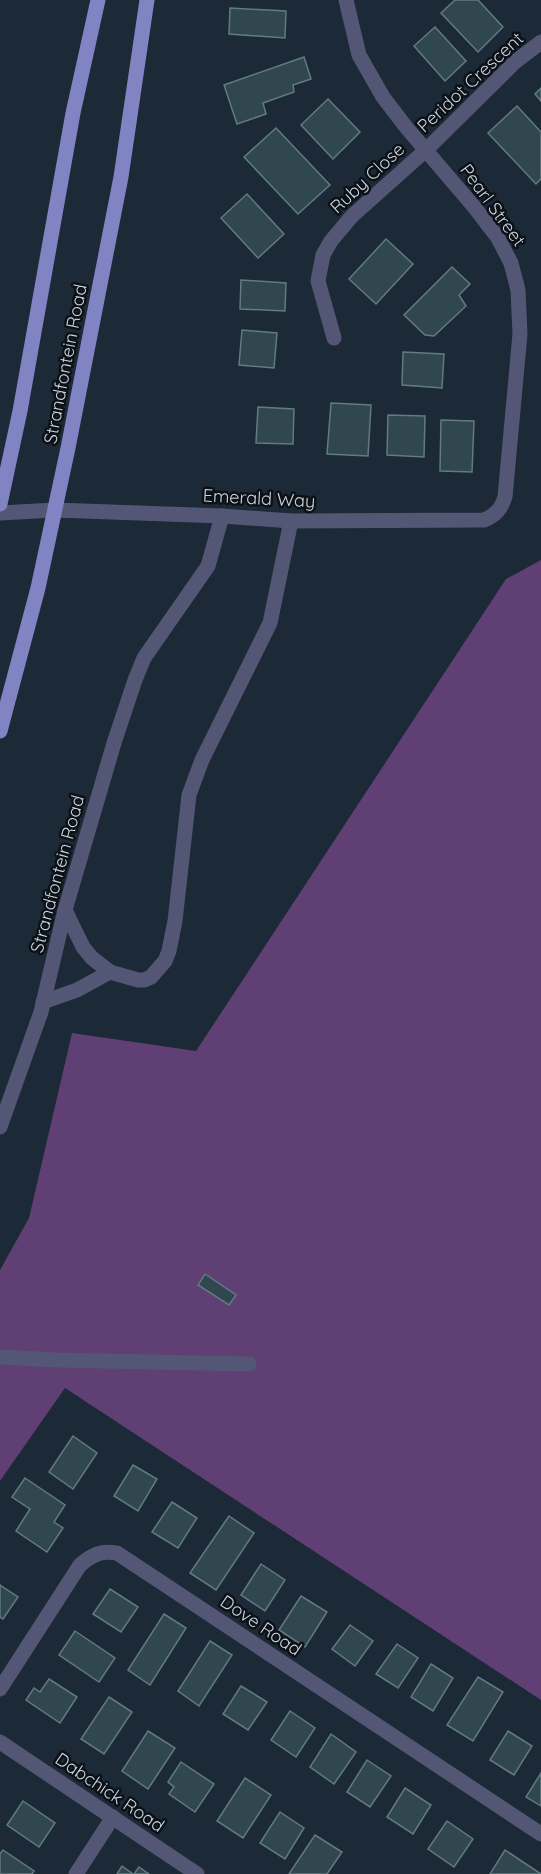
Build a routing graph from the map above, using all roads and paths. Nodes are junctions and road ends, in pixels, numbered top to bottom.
1 (98, 0) edge
2 (147, 0) edge
3 (346, 0) edge
4 (541, 42) edge
5 (426, 150) junction
6 (334, 338) dead end
7 (505, 497) joint
8 (0, 504) edge
9 (55, 510) junction
10 (0, 513) edge
11 (222, 516) junction
12 (291, 521) junction
13 (0, 731) edge
14 (65, 910) junction
15 (110, 972) junction
16 (43, 1002) junction
17 (0, 1127) edge
18 (0, 1357) edge
19 (249, 1364) dead end
20 (0, 1689) edge
21 (0, 1742) edge
22 (113, 1817) junction
23 (541, 1834) edge
24 (76, 1874) edge
25 (197, 1874) edge

1 - 8 main road, Strandfontein Road
2 - 9 main road, Strandfontein Road
3 - 5 street, Pearl Street
4 - 5 street, Peridot Crescent
5 - 6 street, Ruby Close
5 - 7 street, Pearl Street
7 - 12 street, Emerald Way
9 - 10 street, Emerald Way
9 - 11 street, Emerald Way
9 - 13 main road, Strandfontein Road
11 - 12 street, Emerald Way
11 - 14 street, Strandfontein Road
12 - 15 street
14 - 15 street
14 - 16 street, Strandfontein Road
15 - 16 street
16 - 17 street, Strandfontein Road
18 - 19 street
20 - 23 street, Dove Road
21 - 22 street, Dabchick Road
22 - 24 street
22 - 25 street, Dabchick Road

